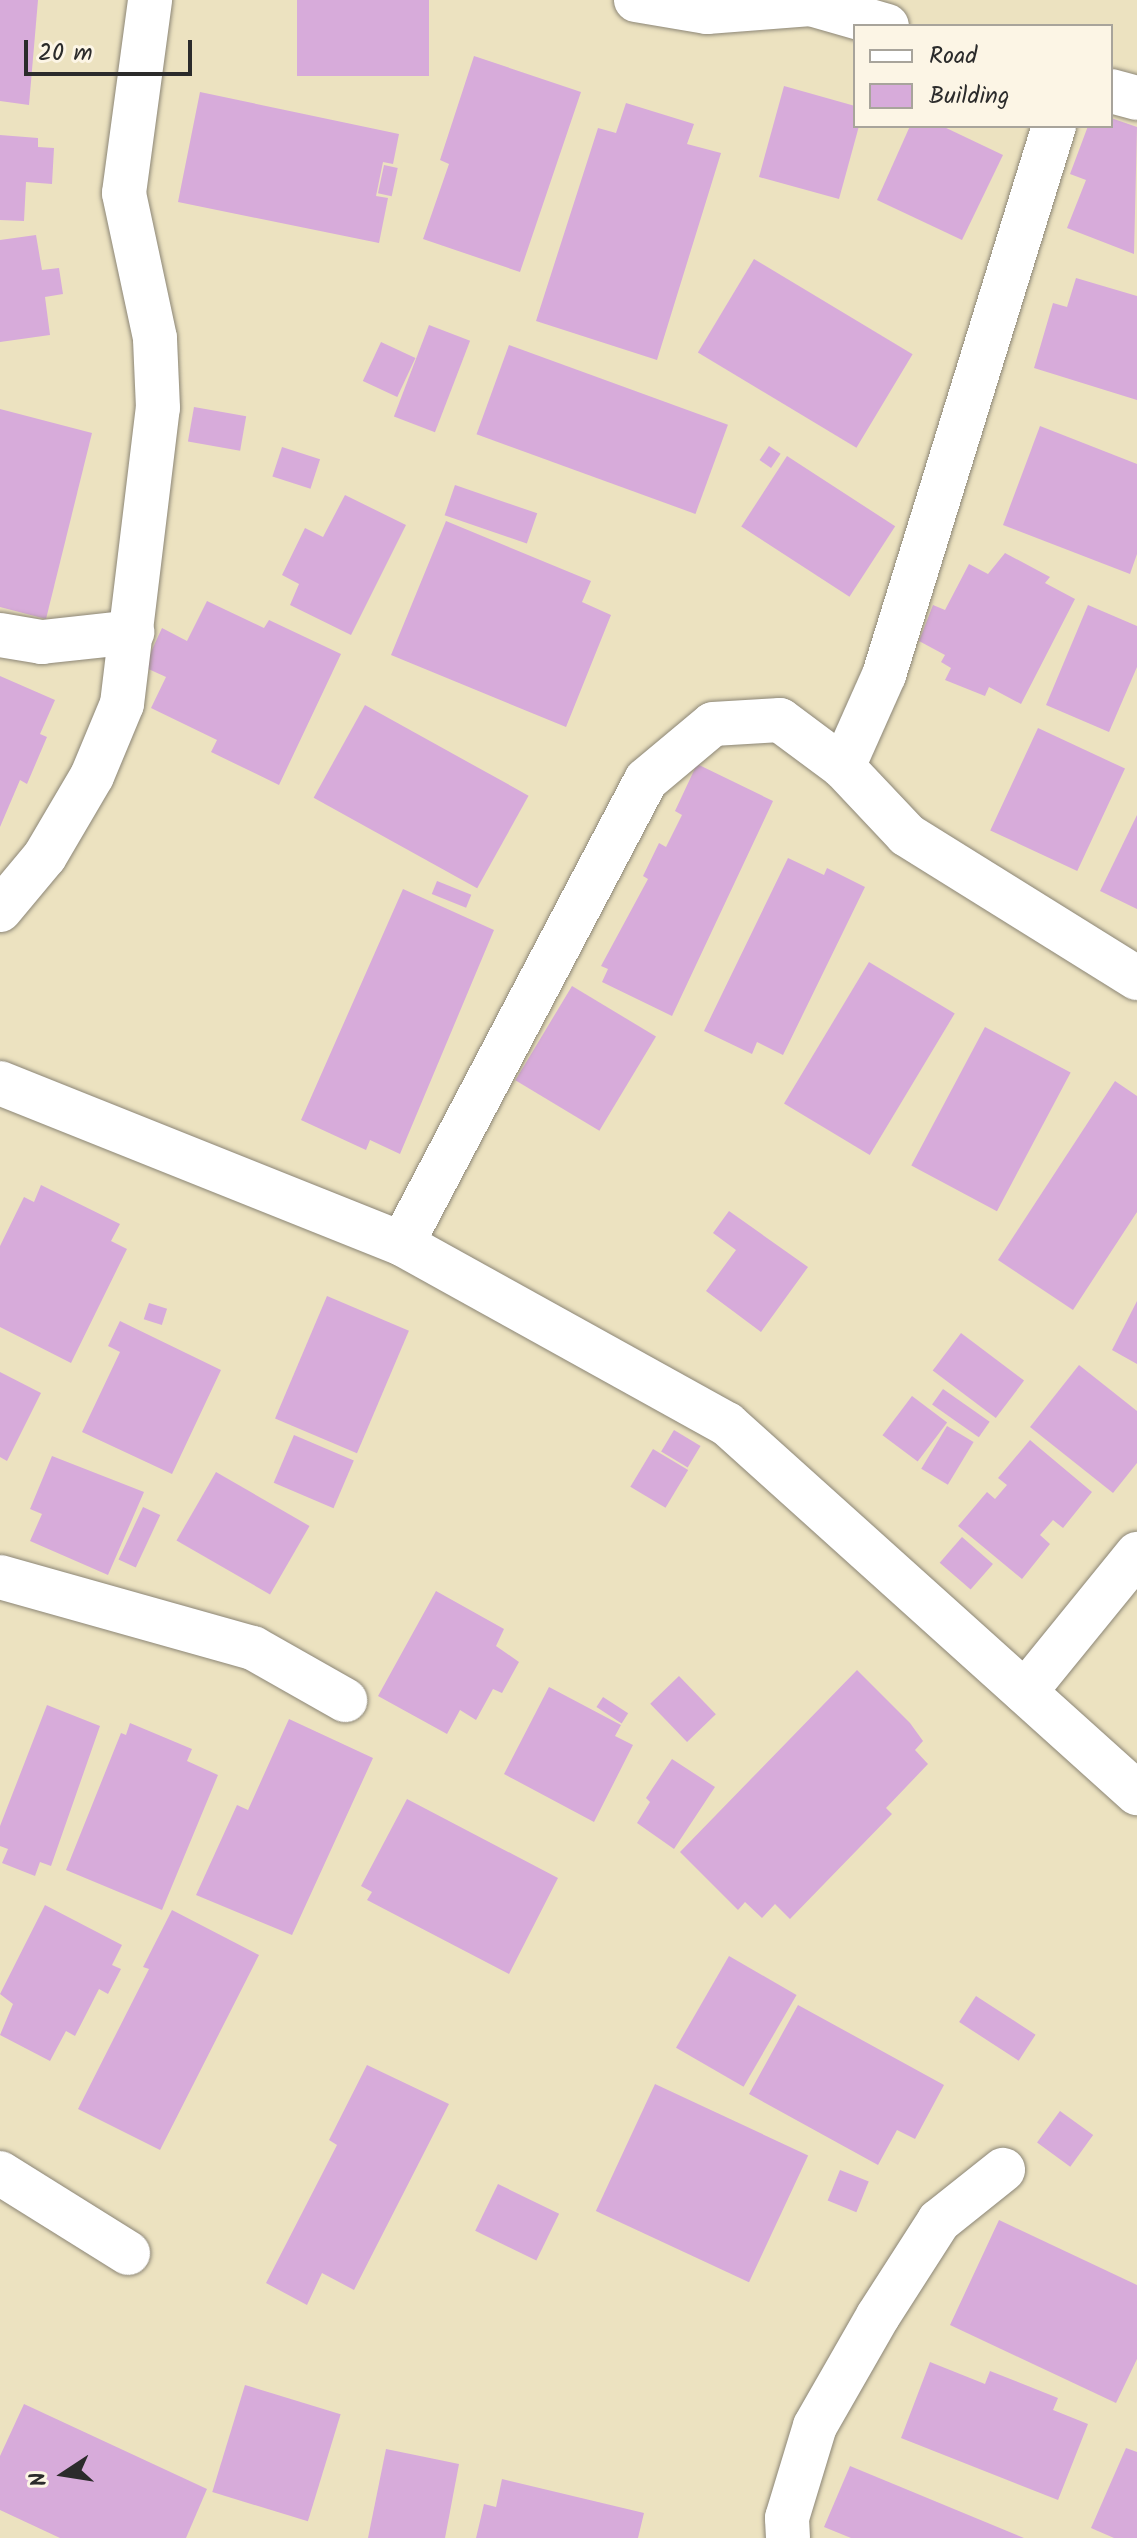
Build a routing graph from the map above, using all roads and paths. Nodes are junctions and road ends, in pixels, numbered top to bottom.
1 (150, 0) edge
2 (636, 0) edge
3 (880, 24) edge
4 (1113, 92) edge
5 (1137, 98) edge
6 (1053, 128) edge
7 (132, 632) junction
8 (0, 635) edge
9 (843, 767) junction
10 (0, 910) edge
11 (1137, 978) edge
12 (0, 1083) edge
13 (402, 1244) junction
14 (1137, 1554) edge
15 (0, 1577) edge
16 (1025, 1692) junction
17 (345, 1700) dead end
18 (1137, 1793) edge
19 (1003, 2170) dead end
20 (0, 2173) edge
21 (128, 2253) dead end
22 (788, 2538) edge

1 - 7 street
2 - 3 street
4 - 5 street
6 - 9 street
7 - 8 street
7 - 10 street
9 - 11 street
9 - 13 street
12 - 13 street
13 - 16 street
14 - 16 street
15 - 17 street
16 - 18 street
19 - 22 street
20 - 21 street

